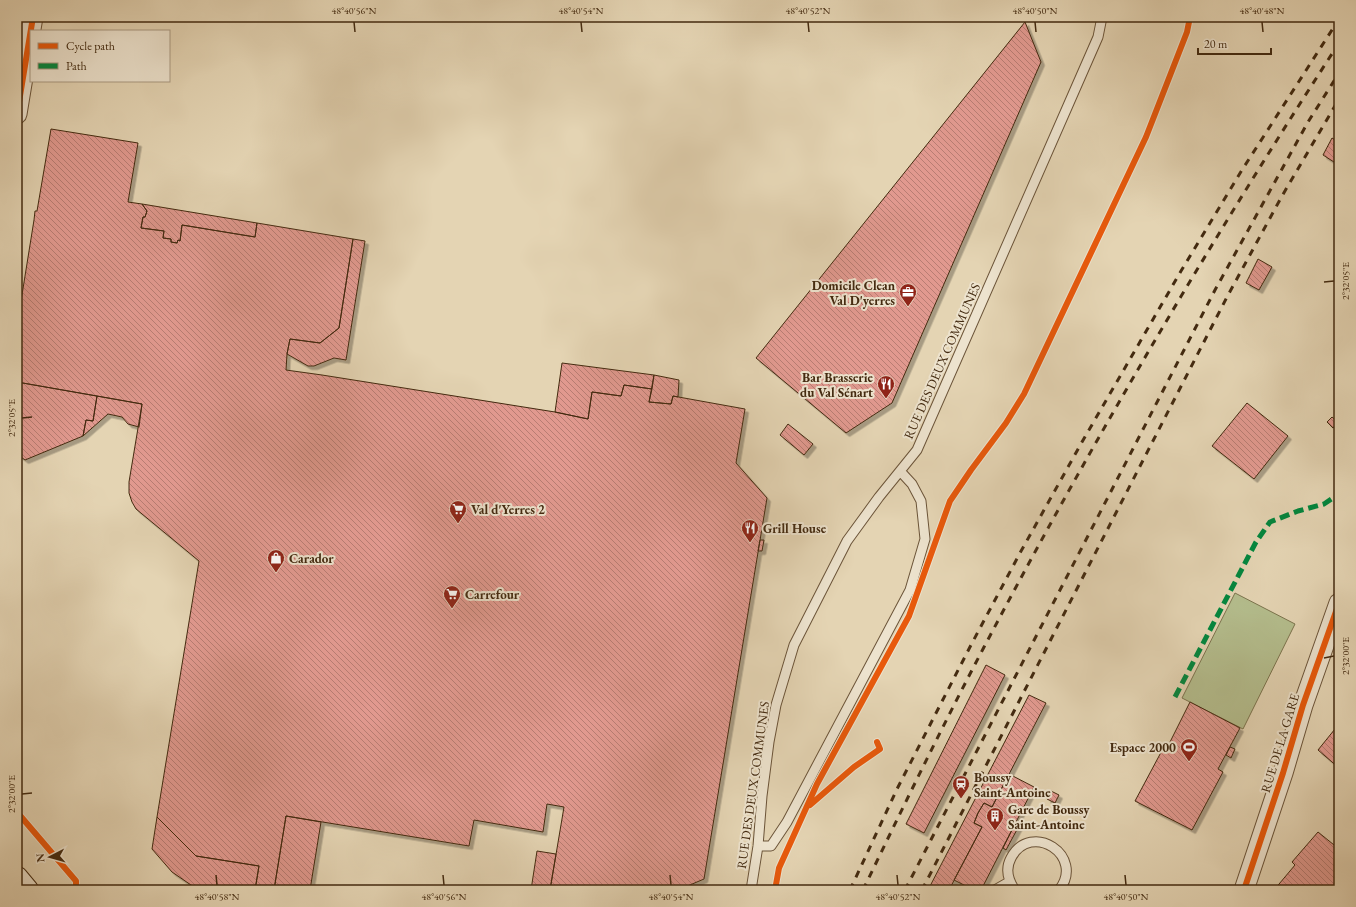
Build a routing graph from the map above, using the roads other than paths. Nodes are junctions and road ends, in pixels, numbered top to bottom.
1 (33, 17) edge
2 (1102, 17) edge
3 (31, 30) edge
4 (30, 35) edge
5 (17, 114) edge
6 (900, 471) junction
7 (1339, 603) edge
8 (758, 846) junction
9 (17, 878) edge
10 (1009, 882) junction
11 (27, 890) edge
12 (751, 890) edge
13 (995, 890) edge
14 (1015, 890) edge
15 (1059, 890) edge
16 (1244, 890) edge

1 - 3 street
2 - 6 lane, RUE DES DEUX COMMUNES
4 - 5 street
6 - 8 lane, RUE DES DEUX COMMUNES
6 - 8 lane
7 - 16 street, RUE DE LA GARE
8 - 12 lane, RUE DES DEUX COMMUNES
9 - 11 main road
10 - 13 lane
10 - 14 lane
10 - 15 lane

